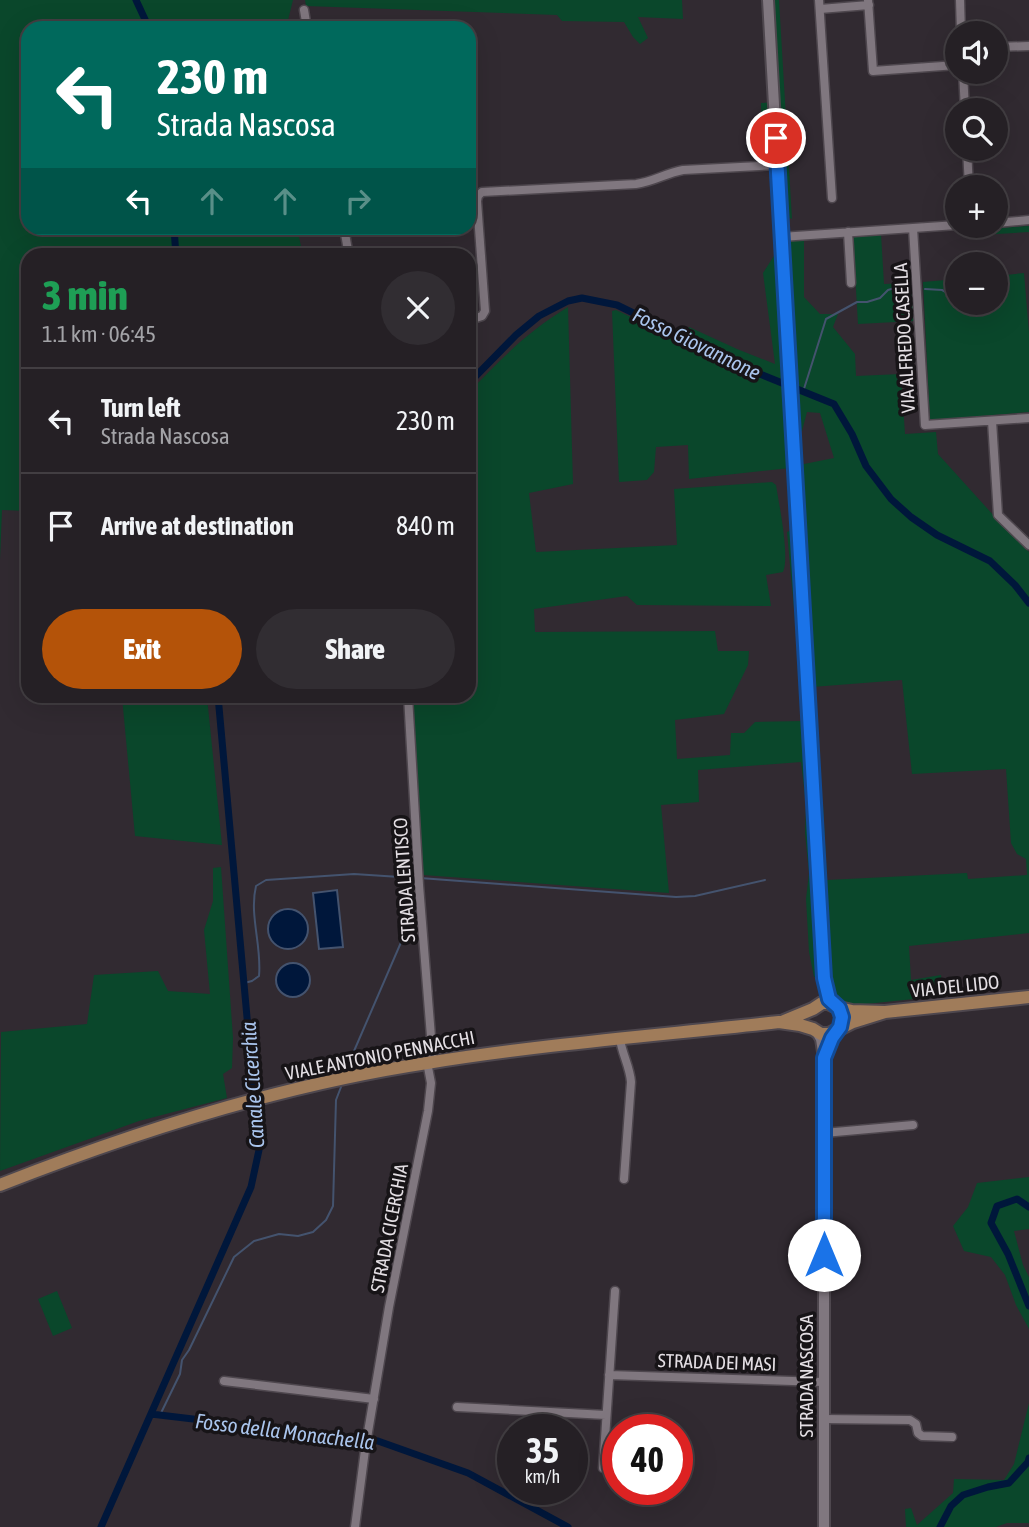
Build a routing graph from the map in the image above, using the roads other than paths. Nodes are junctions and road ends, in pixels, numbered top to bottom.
1 (768, 0) edge
2 (960, 0) edge
3 (869, 2) edge
4 (819, 4) edge
5 (304, 10) dead end
6 (306, 21) edge
7 (961, 21) edge
8 (1029, 46) edge
9 (1008, 47) edge
10 (945, 66) edge
11 (778, 165) junction
12 (832, 198) dead end
13 (1029, 220) edge
14 (1008, 222) edge
15 (945, 226) edge
16 (913, 228) junction
17 (848, 233) junction
18 (781, 237) junction
19 (851, 283) dead end
20 (476, 318) dead end
21 (1029, 418) edge
22 (992, 421) junction
23 (1029, 545) edge
24 (408, 703) edge
25 (824, 978) junction
26 (1029, 998) edge
27 (836, 1006) junction
28 (815, 1008) junction
29 (885, 1012) junction
30 (779, 1023) junction
31 (815, 1030) junction
32 (837, 1030) junction
33 (620, 1039) junction
34 (824, 1058) junction
35 (430, 1062) junction
36 (913, 1125) dead end
37 (824, 1133) junction
38 (624, 1179) dead end
39 (0, 1185) edge
40 (615, 1291) dead end
41 (610, 1375) junction
42 (224, 1381) dead end
43 (823, 1382) junction
44 (374, 1399) junction
45 (457, 1407) dead end
46 (607, 1414) edge
47 (602, 1415) edge
48 (823, 1419) junction
49 (952, 1437) dead end
50 (355, 1527) edge
51 (824, 1527) edge

1 - 11 street
2 - 7 street
3 - 4 street
3 - 10 street
4 - 12 street
5 - 6 street
8 - 9 street
11 - 18 street
11 - 20 street
13 - 14 street
15 - 16 street
16 - 17 street
16 - 22 street, VIA ALFREDO CASELLA
17 - 18 street
17 - 19 street
18 - 25 street
21 - 22 street, VIA ALFREDO CASELLA
22 - 23 street
24 - 35 street, STRADA LENTISCO
25 - 27 street
25 - 28 street
26 - 29 main road, VIA DEL LIDO
27 - 28 main road
27 - 29 main road, VIA DEL LIDO
27 - 32 main road
28 - 30 main road, VIALE ANTONIO PENNACCHI
28 - 31 main road
29 - 32 main road, VIA DEL LIDO
30 - 31 main road, VIALE ANTONIO PENNACCHI
30 - 33 main road, VIALE ANTONIO PENNACCHI
31 - 32 main road
31 - 34 street, STRADA NASCOSA
32 - 34 street, STRADA NASCOSA
33 - 35 main road, VIALE ANTONIO PENNACCHI
33 - 38 street
34 - 37 street, STRADA NASCOSA
35 - 39 main road, VIALE ANTONIO PENNACCHI
35 - 44 street, STRADA CICERCHIA
36 - 37 street
37 - 43 street, STRADA NASCOSA
40 - 41 street
41 - 43 street, STRADA DEI MASI
41 - 46 street
42 - 44 street
43 - 48 street, STRADA NASCOSA
44 - 50 street, STRADA CICERCHIA
45 - 47 street
48 - 49 street
48 - 51 street, STRADA NASCOSA

